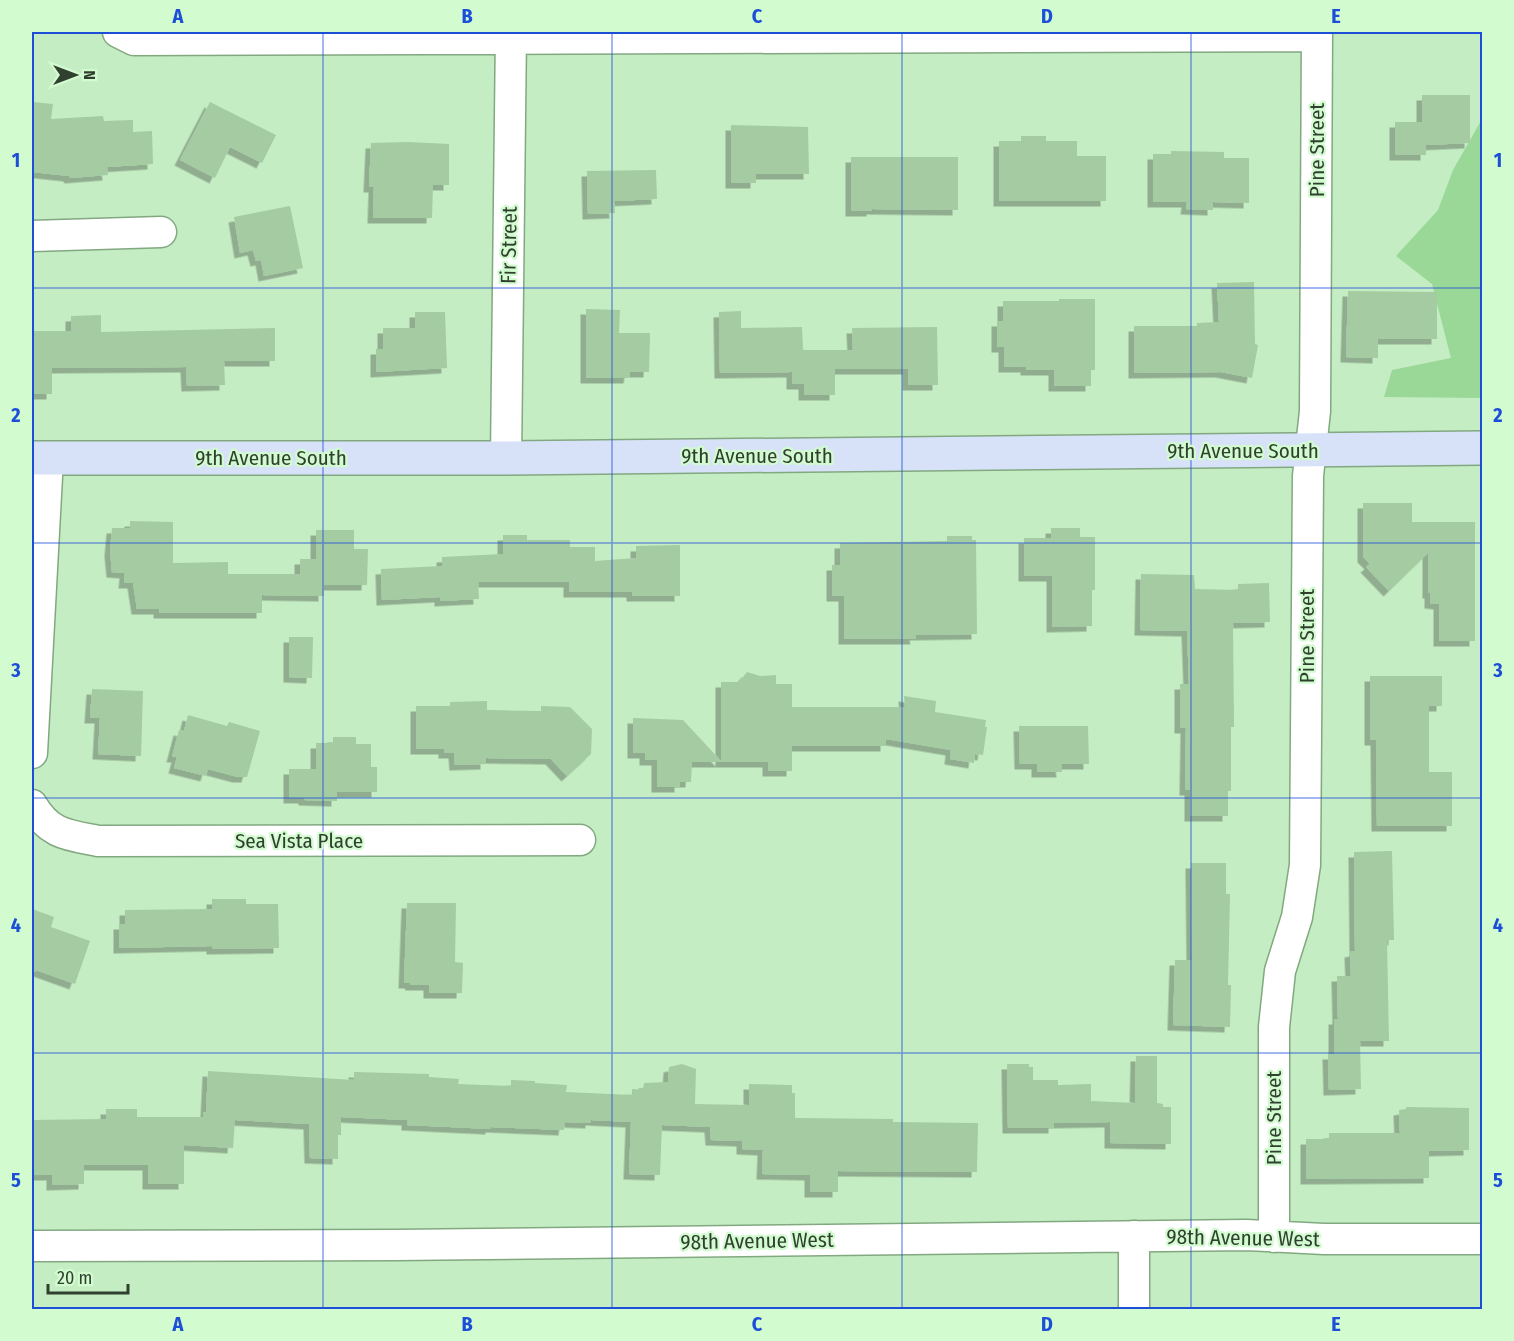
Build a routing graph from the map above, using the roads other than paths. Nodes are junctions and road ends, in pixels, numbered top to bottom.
1 (118, 32) edge
2 (1317, 34) edge
3 (511, 36) edge
4 (160, 232) dead end
5 (32, 236) edge
6 (1482, 448) edge
7 (1311, 451) junction
8 (40, 458) edge
9 (507, 458) junction
10 (32, 753) edge
11 (32, 805) edge
12 (580, 840) dead end
13 (1134, 1236) junction
14 (1274, 1237) junction
15 (1482, 1239) edge
16 (32, 1246) edge
17 (1134, 1310) edge

1 - 3 street
2 - 3 street
2 - 7 street, Pine Street
3 - 9 street, Fir Street
4 - 5 street
6 - 7 main road, 9th Avenue South
7 - 9 main road, 9th Avenue South
7 - 14 street, Pine Street
8 - 9 main road, 9th Avenue South
8 - 10 street
11 - 12 street, Sea Vista Place
13 - 14 street, 98th Avenue West
13 - 16 street, 98th Avenue West
13 - 17 street
14 - 15 street, 98th Avenue West

